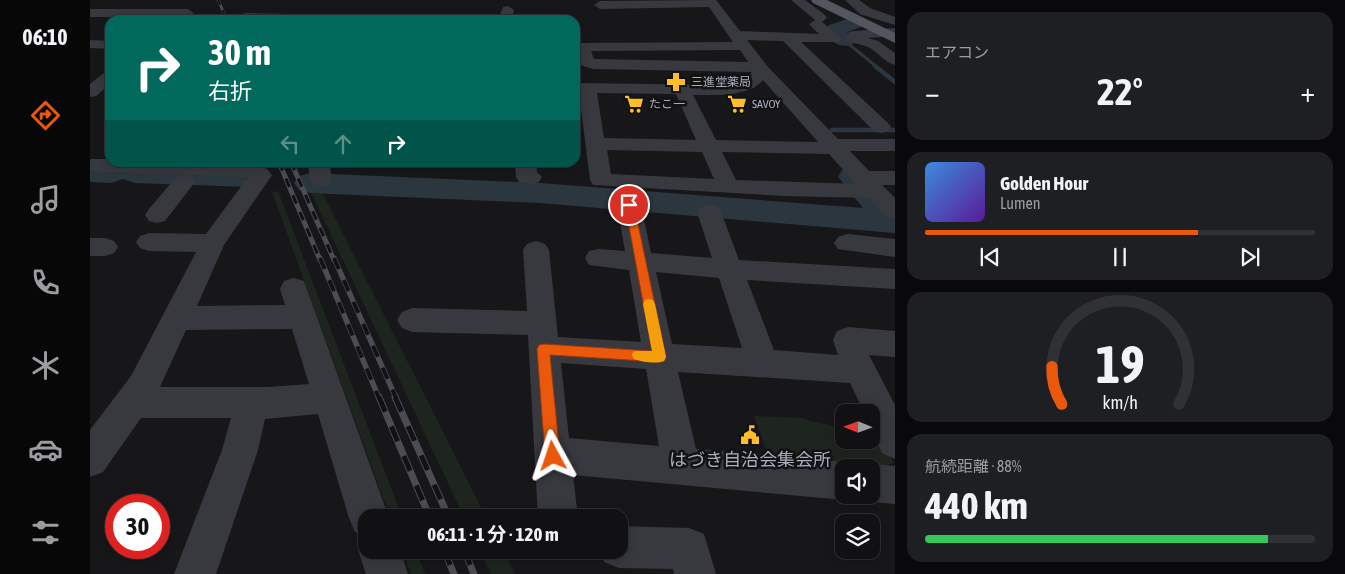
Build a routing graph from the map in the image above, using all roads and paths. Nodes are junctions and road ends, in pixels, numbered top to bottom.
1 (114, 0) edge
2 (797, 0) edge
3 (817, 0) edge
4 (850, 0) edge
5 (711, 2) edge
6 (256, 5) dead end
7 (600, 5) dead end
8 (678, 5) junction
9 (296, 6) dead end
10 (355, 6) dead end
11 (185, 11) edge
12 (865, 11) junction
13 (895, 11) edge
14 (91, 13) edge
15 (845, 14) junction
16 (248, 15) edge
17 (288, 15) edge
18 (348, 15) edge
19 (817, 18) junction
20 (690, 20) dead end
21 (895, 21) edge
22 (891, 35) edge
23 (787, 36) junction
24 (741, 41) junction
25 (90, 44) edge
26 (105, 45) edge
27 (580, 46) edge
28 (580, 48) edge
29 (895, 60) edge
30 (761, 68) junction
31 (104, 79) edge
32 (581, 88) edge
33 (682, 89) junction
34 (90, 92) edge
35 (881, 127) dead end
36 (596, 144) junction
37 (895, 145) edge
38 (709, 146) junction
39 (833, 146) junction
40 (90, 165) edge
41 (123, 173) junction
42 (90, 178) edge
43 (895, 178) edge
44 (184, 182) junction
45 (869, 185) junction
46 (254, 186) junction
47 (728, 186) junction
48 (629, 205) dead end
49 (709, 212) dead end
50 (895, 212) edge
51 (157, 215) dead end
52 (149, 242) dead end
53 (213, 242) junction
54 (847, 243) dead end
55 (895, 248) edge
56 (536, 250) dead end
57 (598, 258) dead end
58 (640, 261) junction
59 (730, 269) junction
60 (895, 279) edge
61 (176, 318) junction
62 (412, 320) dead end
63 (542, 336) junction
64 (895, 344) edge
65 (660, 357) junction
66 (763, 364) junction
67 (860, 370) junction
68 (330, 397) junction
69 (132, 402) junction
70 (252, 403) junction
71 (895, 441) edge
72 (553, 456) junction
73 (90, 459) edge
74 (681, 466) junction
75 (835, 480) edge
76 (880, 484) edge
77 (895, 485) edge
78 (366, 509) edge
79 (557, 509) edge
80 (628, 547) edge
81 (382, 559) edge
82 (195, 574) edge
83 (387, 574) edge
84 (695, 574) edge

1 - 14 street
2 - 19 street
3 - 15 main road
4 - 12 street
5 - 8 street
5 - 24 street
6 - 16 street
7 - 8 street
8 - 20 street
9 - 17 street
10 - 18 street
11 - 14 street
12 - 13 street
12 - 21 street
15 - 19 street
15 - 22 main road
19 - 23 street
22 - 29 street
23 - 24 street
23 - 35 street
24 - 27 street
24 - 30 street
25 - 26 street
28 - 30 street
30 - 33 street
30 - 39 street
31 - 34 street
32 - 33 street
32 - 36 street
33 - 38 street
36 - 38 street
36 - 47 street
37 - 39 street
38 - 39 street
38 - 47 street
39 - 45 street
40 - 41 street
41 - 42 street
41 - 44 street
41 - 46 street
43 - 45 street
44 - 46 street
44 - 51 street
45 - 47 street
45 - 50 street
46 - 53 street
48 - 58 street
49 - 59 street
52 - 53 street
53 - 61 street
54 - 55 street
56 - 63 street
57 - 58 street
58 - 59 street
58 - 65 street
59 - 60 street
59 - 66 street
61 - 68 street
61 - 69 street
62 - 63 street
63 - 65 street
63 - 72 street
64 - 67 street
65 - 66 street
65 - 74 street
66 - 67 street
67 - 71 street
68 - 70 street
68 - 78 street
69 - 70 street
69 - 73 street
70 - 82 street
72 - 74 street
72 - 79 street
74 - 75 street
76 - 77 street
80 - 84 street
81 - 83 street

